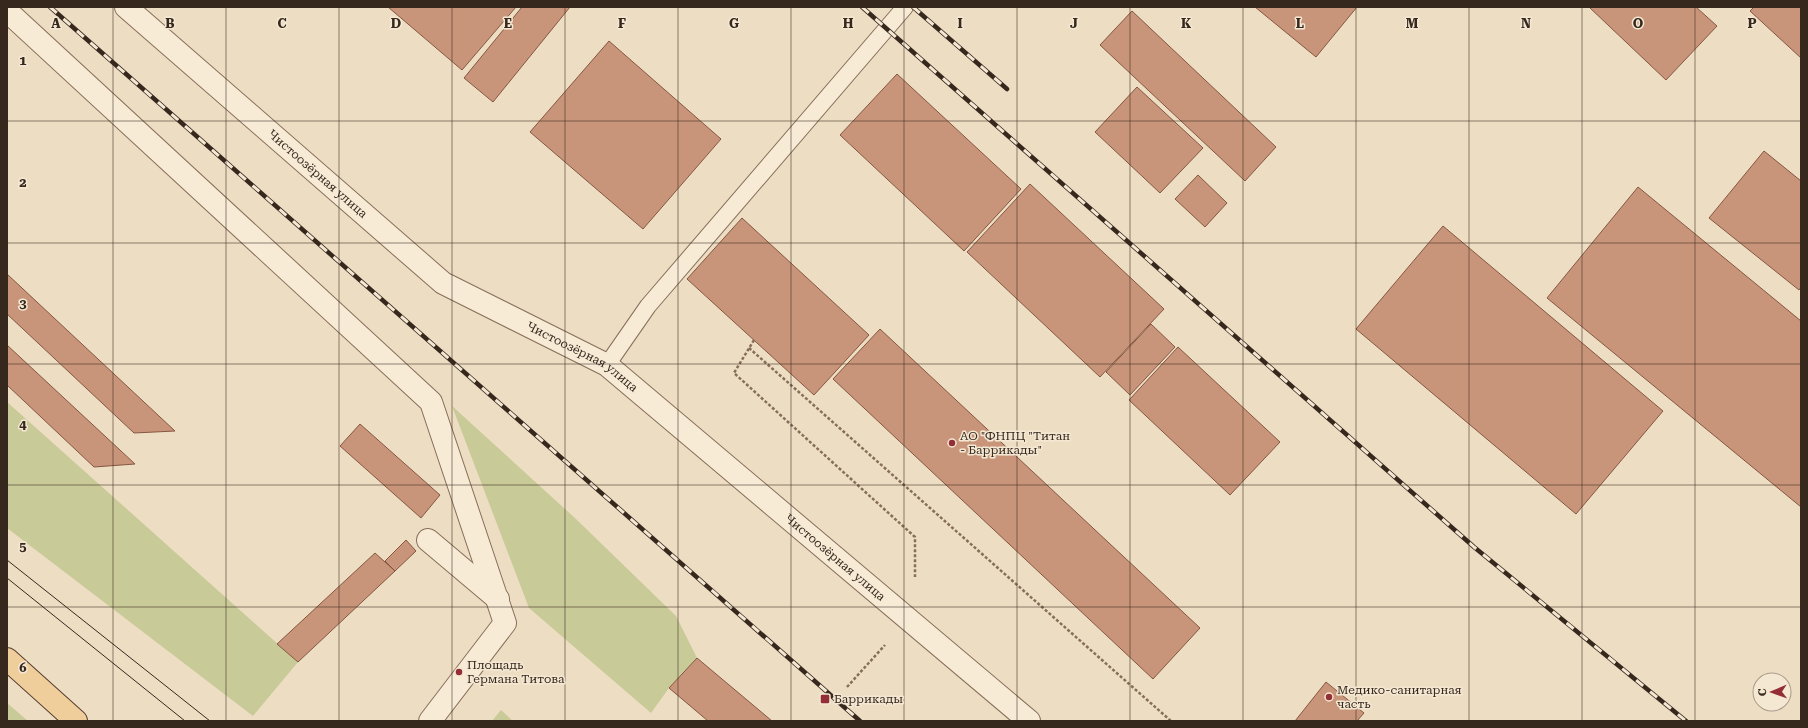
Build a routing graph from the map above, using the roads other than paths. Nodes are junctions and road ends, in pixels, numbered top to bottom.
1 (126, 7) edge
2 (906, 7) edge
3 (7, 11) edge
4 (607, 365) junction
5 (428, 540) dead end
6 (498, 600) junction
7 (7, 659) edge
8 (76, 721) edge
9 (430, 721) edge
10 (1029, 721) edge

1 - 4 street, Чистоозёрная улица
2 - 4 lane
3 - 6 street
4 - 10 street, Чистоозёрная улица
5 - 6 street
6 - 9 street
7 - 8 main road

